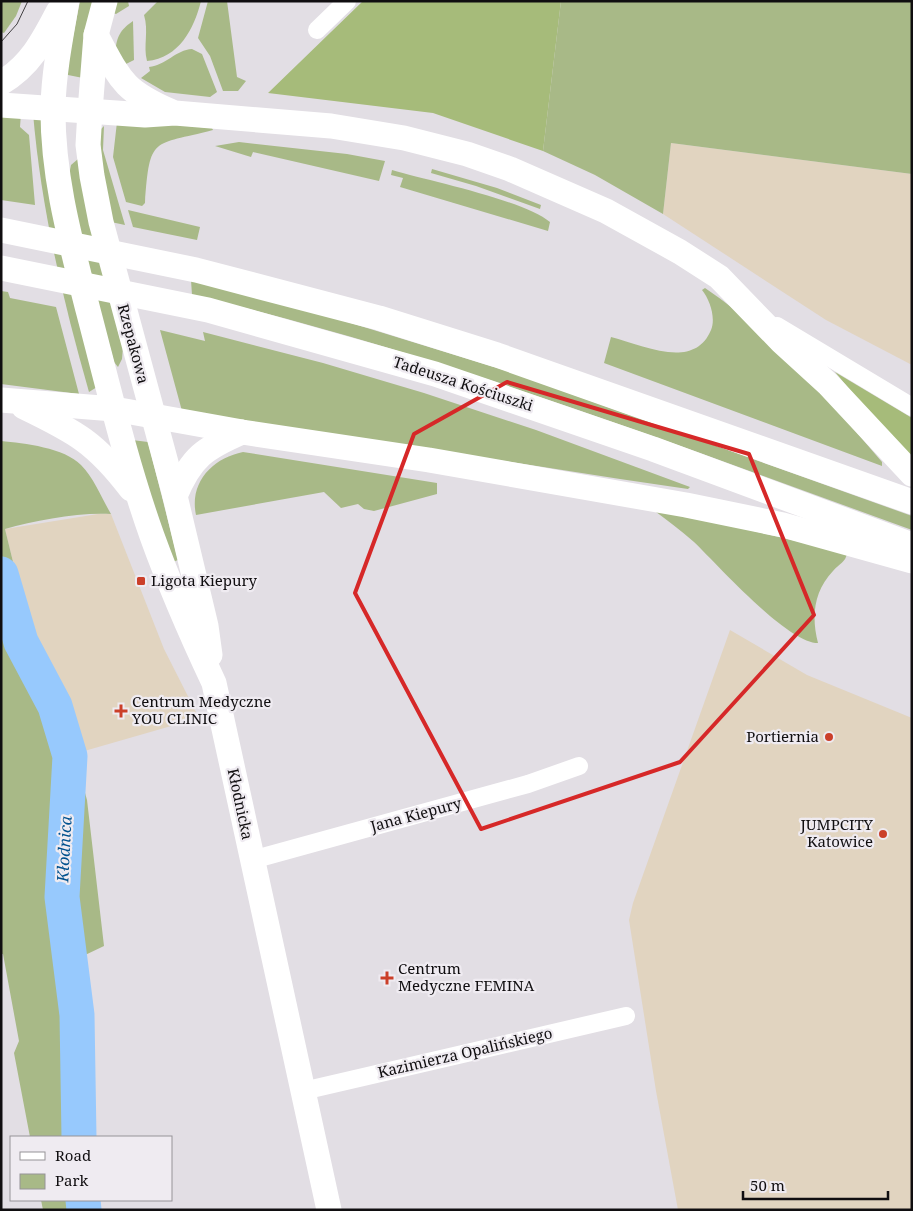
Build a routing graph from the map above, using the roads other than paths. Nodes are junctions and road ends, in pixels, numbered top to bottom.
1 (66, 1) edge
2 (105, 1) edge
3 (347, 1) edge
4 (317, 30) dead end
5 (96, 35) junction
6 (1, 83) edge
7 (1, 105) edge
8 (53, 107) junction
9 (90, 111) junction
10 (175, 113) junction
11 (1, 230) edge
12 (1, 268) edge
13 (756, 313) junction
14 (7, 400) edge
15 (912, 407) edge
16 (114, 409) junction
17 (153, 417) junction
18 (242, 432) junction
19 (912, 474) edge
20 (175, 496) junction
21 (141, 501) junction
22 (912, 502) edge
23 (912, 545) edge
24 (912, 561) edge
25 (214, 683) junction
26 (579, 766) dead end
27 (252, 860) junction
28 (626, 1016) dead end
29 (303, 1091) junction
30 (329, 1210) edge

1 - 6 main road
1 - 8 main road
2 - 5 main road, Rzepakowa
3 - 4 street
5 - 9 main road, Rzepakowa
5 - 10 main road
7 - 8 main road
8 - 9 main road
8 - 16 main road
9 - 10 main road
9 - 17 main road, Rzepakowa
10 - 13 main road
11 - 22 main road
12 - 23 main road, Tadeusza Kościuszki
13 - 15 street
13 - 19 main road
14 - 16 main road
14 - 21 main road
16 - 17 main road
16 - 21 main road, Kłodnicka
17 - 18 main road
17 - 20 main road, Rzepakowa
18 - 20 main road
18 - 24 main road
20 - 25 main road, Rzepakowa
21 - 25 main road, Kłodnicka
25 - 27 main road, Kłodnicka
26 - 27 street, Jana Kiepury
27 - 29 main road, Kłodnicka
28 - 29 street, Kazimierza Opalińskiego
29 - 30 main road, Kłodnicka

